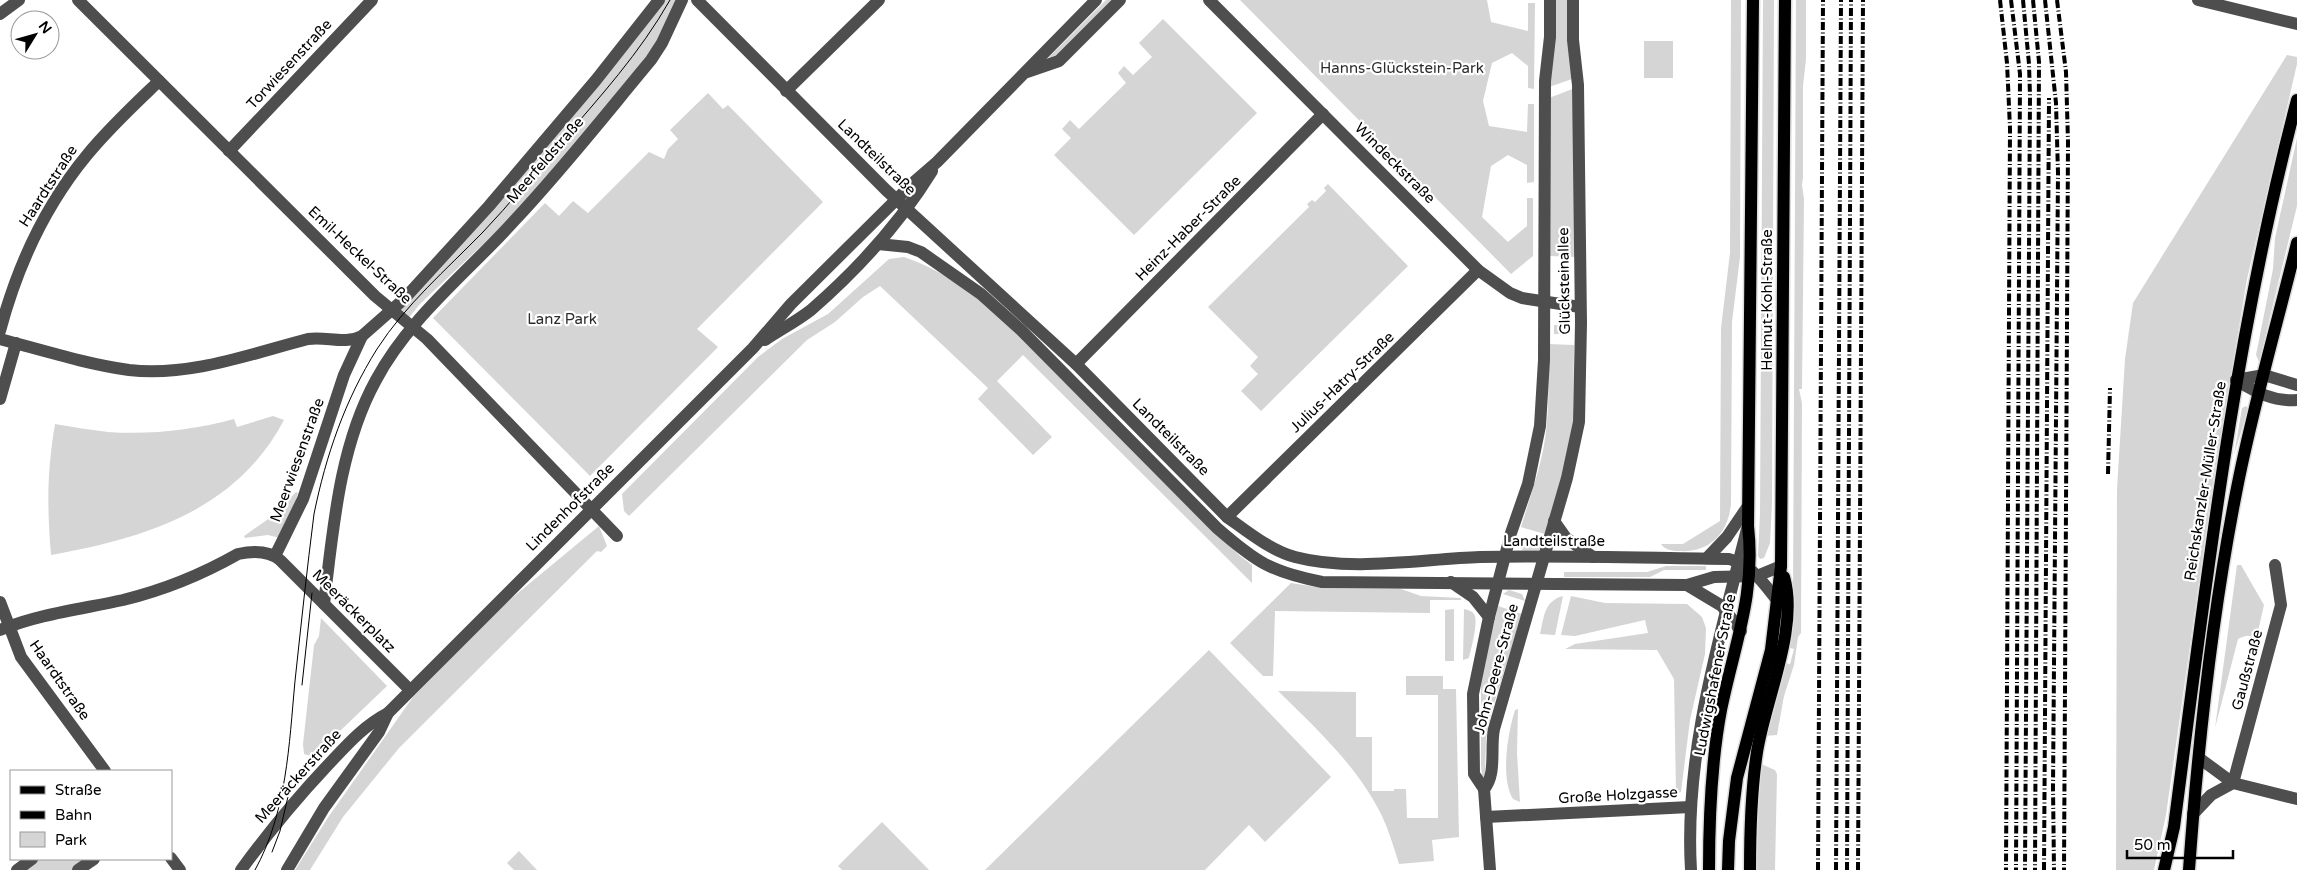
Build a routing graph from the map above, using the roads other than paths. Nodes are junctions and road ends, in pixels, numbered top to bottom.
1 (19, 0) edge
2 (78, 0) edge
3 (372, 0) edge
4 (659, 0) edge
5 (682, 0) edge
6 (697, 0) edge
7 (879, 0) edge
8 (1096, 0) edge
9 (1120, 0) edge
10 (1209, 0) edge
11 (1550, 0) edge
12 (1573, 0) edge
13 (1753, 0) edge
14 (1785, 0) edge
15 (2198, 0) edge
16 (0, 14) edge
17 (2297, 24) edge
18 (1025, 73) junction
19 (159, 81) junction
20 (786, 91) junction
21 (2297, 100) edge
22 (1323, 114) junction
23 (229, 151) junction
24 (937, 162) junction
25 (897, 199) junction
26 (908, 209) junction
27 (2297, 243) edge
28 (878, 244) junction
29 (1478, 270) junction
30 (1544, 303) junction
31 (1580, 307) junction
32 (390, 311) junction
33 (413, 326) junction
34 (0, 331) edge
35 (362, 336) junction
36 (0, 339) edge
37 (16, 343) junction
38 (753, 348) junction
39 (1076, 364) junction
40 (2264, 375) junction
41 (2236, 380) junction
42 (2297, 385) edge
43 (2259, 394) junction
44 (0, 399) edge
45 (2297, 400) edge
46 (1748, 506) junction
47 (591, 509) junction
48 (1227, 517) junction
49 (1554, 521) junction
50 (1748, 526) junction
51 (618, 536) dead end
52 (275, 556) junction
53 (1542, 557) junction
54 (1506, 558) junction
55 (1594, 558) junction
56 (1707, 558) junction
57 (1738, 561) junction
58 (2275, 565) dead end
59 (1781, 566) junction
60 (1752, 574) junction
61 (1734, 577) junction
62 (1451, 582) junction
63 (1499, 583) junction
64 (1536, 583) junction
65 (1687, 585) junction
66 (1777, 600) junction
67 (0, 602) edge
68 (324, 604) junction
69 (1727, 612) junction
70 (1489, 617) junction
71 (4, 628) edge
72 (1741, 631) junction
73 (410, 690) junction
74 (388, 713) junction
75 (2199, 758) junction
76 (104, 770) edge
77 (2233, 783) junction
78 (1484, 789) junction
79 (2297, 799) edge
80 (1690, 808) junction
81 (2193, 814) junction
82 (1486, 817) junction
83 (172, 859) edge
84 (31, 860) edge
85 (93, 860) edge
86 (17, 870) edge
87 (78, 870) edge
88 (180, 870) edge
89 (241, 870) edge
90 (287, 870) edge
91 (1490, 870) edge
92 (1691, 870) edge
93 (1710, 870) edge
94 (1728, 870) edge
95 (1750, 870) edge
96 (2164, 870) edge
97 (2189, 870) edge

1 - 16 street
2 - 19 street, Emil-Heckel-Straße
3 - 23 street, Torwiesenstraße
4 - 32 street, Meerfeldstraße
5 - 33 street, Meerfeldstraße
6 - 20 street, Landteilstraße
7 - 20 street
8 - 18 street, Lindenhofstraße
9 - 18 street, Lindenhofstraße
10 - 22 street, Windeckstraße
11 - 30 street, Glücksteinallee
12 - 31 street, Glücksteinallee
13 - 46 main road, Helmut-Kohl-Straße
14 - 59 main road, Helmut-Kohl-Straße
15 - 17 street
18 - 24 street, Lindenhofstraße
19 - 23 street, Emil-Heckel-Straße
19 - 34 street, Haardtstraße
20 - 25 street, Landteilstraße
21 - 41 main road, Reichskanzler-Müller-Straße
22 - 29 street, Windeckstraße
22 - 39 street, Heinz-Haber-Straße
23 - 32 street, Emil-Heckel-Straße
24 - 25 street, Lindenhofstraße
24 - 26 street, Lindenhofstraße
25 - 26 street, Landteilstraße
25 - 38 street, Lindenhofstraße
26 - 28 street, Lindenhofstraße
26 - 39 street, Landteilstraße
27 - 40 main road, Reichskanzler-Müller-Straße
28 - 38 street, Lindenhofstraße
28 - 62 street, Landteilstraße
29 - 30 street, Windeckstraße
29 - 48 street, Julius-Hatry-Straße
30 - 31 street, Windeckstraße
30 - 54 street, Glücksteinallee
31 - 49 street, Glücksteinallee
32 - 33 street, Emil-Heckel-Straße
32 - 35 street, Meerwiesenstraße
33 - 47 street, Emil-Heckel-Straße
33 - 68 street
35 - 37 street
35 - 52 street, Meerwiesenstraße
36 - 37 street
37 - 44 street
38 - 47 street, Lindenhofstraße
39 - 48 street, Landteilstraße
40 - 41 street
40 - 42 street
40 - 43 main road, Reichskanzler-Müller-Straße
41 - 43 street
41 - 96 main road, Reichskanzler-Müller-Straße
43 - 45 street
43 - 75 main road, Reichskanzler-Müller-Straße
46 - 50 main road, Helmut-Kohl-Straße
46 - 56 street
47 - 51 street, Emil-Heckel-Straße
47 - 73 street, Lindenhofstraße
48 - 54 street, Landteilstraße
49 - 53 street, Glücksteinallee
49 - 55 street
50 - 57 street
50 - 60 main road, Helmut-Kohl-Straße
52 - 68 street, Meeräckerplatz
52 - 71 street
53 - 54 street, Landteilstraße
53 - 55 street, Landteilstraße
53 - 64 street, John-Deere-Straße
54 - 63 street, John-Deere-Straße
55 - 56 street, Landteilstraße
56 - 57 street, Landteilstraße
57 - 60 street, Landteilstraße
57 - 61 street
58 - 77 street, Gaußstraße
59 - 60 street, Landteilstraße
59 - 66 main road, Helmut-Kohl-Straße
59 - 95 main road
60 - 61 street, Landteilstraße
60 - 66 street, Landteilstraße
60 - 72 main road, Ludwigshafener Straße
61 - 65 street, Landteilstraße
61 - 69 street
62 - 63 street, Landteilstraße
62 - 70 street
63 - 64 street, Landteilstraße
63 - 70 street, John-Deere-Straße
64 - 65 street, Landteilstraße
64 - 78 street, John-Deere-Straße
65 - 69 street
66 - 94 main road
67 - 71 street, Haardtstraße
68 - 73 street, Meeräckerplatz
69 - 72 street
69 - 80 street
70 - 78 street, John-Deere-Straße
71 - 76 street, Haardtstraße
72 - 93 main road, Ludwigshafener Straße
73 - 74 street, Meeräckerstraße
74 - 89 street, Meeräckerstraße
74 - 90 street, Meeräckerstraße
75 - 77 street
75 - 81 main road, Reichskanzler-Müller-Straße
77 - 79 street
77 - 81 street
78 - 82 street, John-Deere-Straße
80 - 82 street, Große Holzgasse
80 - 92 street, Große Holzgasse
81 - 97 main road, Reichskanzler-Müller-Straße
82 - 91 street, John-Deere-Straße
83 - 88 street
84 - 86 street
85 - 87 street

